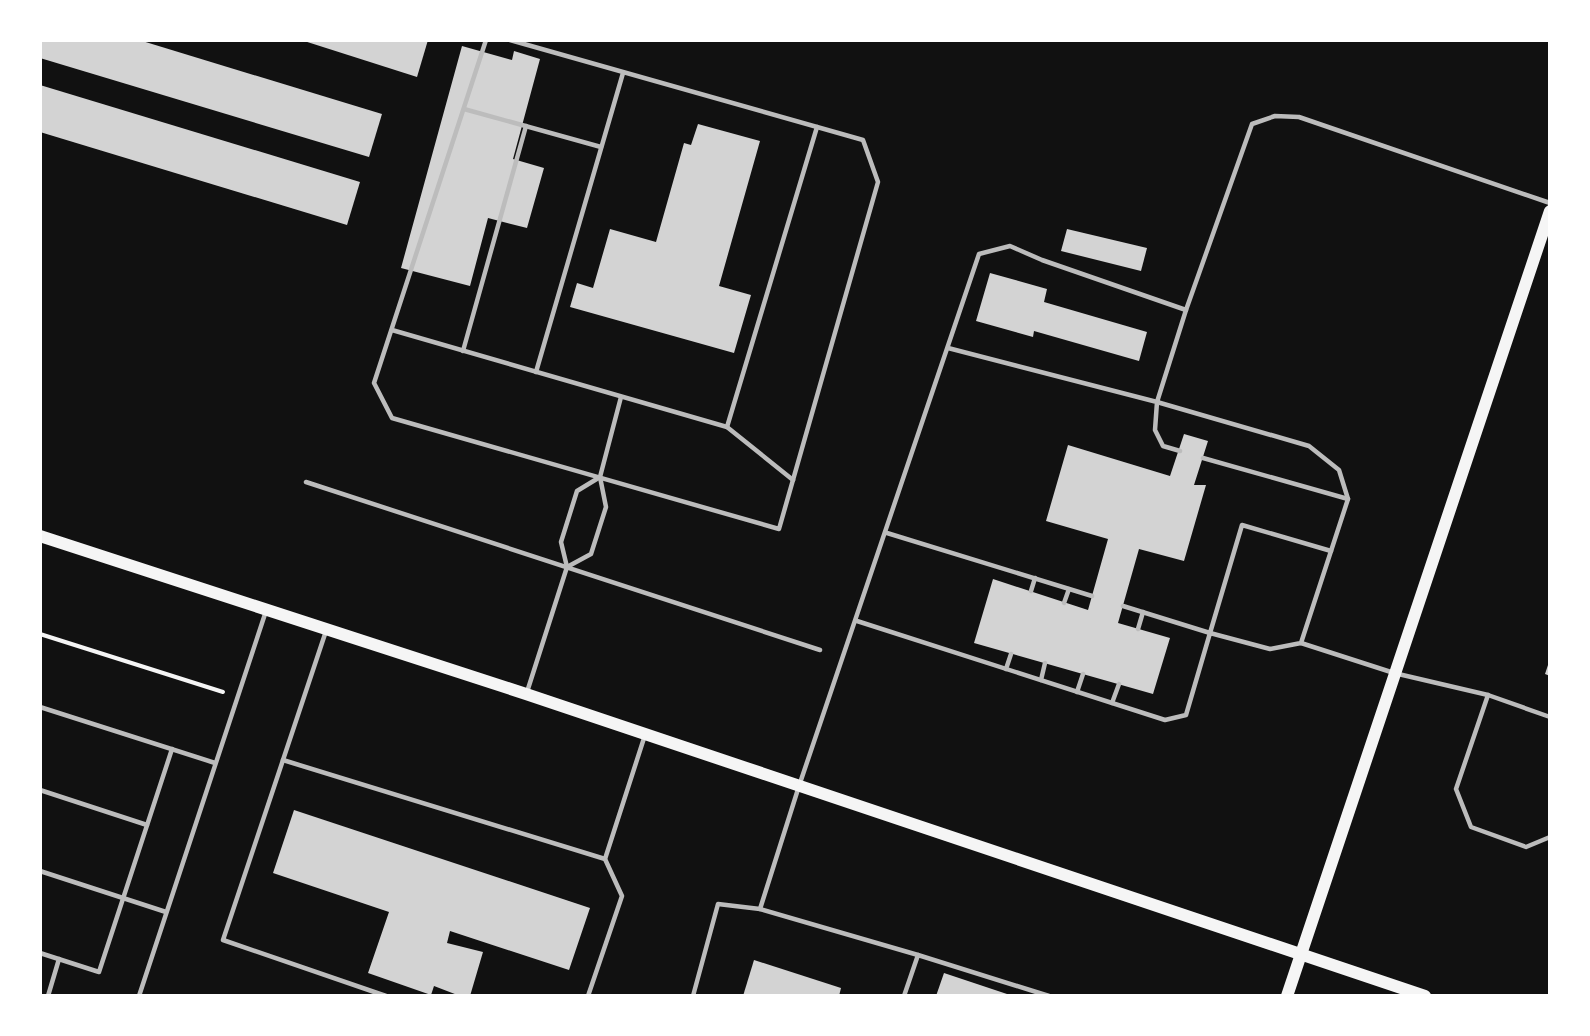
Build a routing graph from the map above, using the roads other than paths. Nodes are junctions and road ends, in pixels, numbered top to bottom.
1 (486, 40) edge
2 (510, 40) edge
3 (623, 73) junction
4 (464, 109) junction
5 (526, 126) junction
6 (817, 128) junction
7 (602, 147) junction
8 (1550, 203) edge
9 (1550, 211) edge
10 (1186, 310) junction
11 (392, 330) junction
12 (948, 348) junction
13 (463, 351) junction
14 (536, 372) junction
15 (621, 396) junction
16 (1157, 402) junction
17 (727, 427) junction
18 (1180, 451) dead end
19 (1203, 458) dead end
20 (600, 477) junction
21 (793, 480) junction
22 (306, 482) dead end
23 (1348, 499) junction
24 (886, 533) junction
25 (40, 536) edge
26 (1331, 551) junction
27 (567, 567) junction
28 (1035, 578) junction
29 (1069, 589) junction
30 (1031, 591) dead end
31 (1092, 596) dead end
32 (1064, 603) dead end
33 (1123, 606) dead end
34 (266, 609) junction
35 (1143, 612) junction
36 (857, 621) junction
37 (327, 628) junction
38 (1138, 629) dead end
39 (1209, 633) junction
40 (1301, 643) junction
41 (820, 650) dead end
42 (1011, 654) dead end
43 (1045, 663) dead end
44 (1006, 669) junction
45 (1394, 673) junction
46 (1083, 674) dead end
47 (1041, 680) junction
48 (1119, 684) dead end
49 (1077, 692) junction
50 (526, 694) junction
51 (1488, 695) junction
52 (1112, 703) junction
53 (40, 707) edge
54 (1550, 717) edge
55 (645, 734) junction
56 (172, 749) junction
57 (283, 760) junction
58 (215, 763) junction
59 (799, 786) junction
60 (40, 790) edge
61 (147, 825) junction
62 (1550, 837) edge
63 (604, 859) junction
64 (40, 871) edge
65 (123, 898) junction
66 (760, 909) junction
67 (166, 912) junction
68 (40, 953) edge
69 (1301, 954) junction
70 (918, 955) junction
71 (59, 959) junction
72 (48, 996) edge
73 (139, 996) edge
74 (386, 996) edge
75 (588, 996) edge
76 (693, 996) edge
77 (904, 996) edge
78 (1049, 996) edge
79 (1287, 996) edge
80 (1425, 996) edge

1 - 4 lane
2 - 3 lane
3 - 6 lane
3 - 7 lane
4 - 5 lane
4 - 11 lane
5 - 7 lane
5 - 13 lane
6 - 17 lane
6 - 21 lane
7 - 14 lane
8 - 10 lane
9 - 45 main road
10 - 12 lane
10 - 16 lane
11 - 13 lane
11 - 20 lane
12 - 16 lane
12 - 24 lane
13 - 14 lane
14 - 15 lane
15 - 17 lane
15 - 20 lane
16 - 18 lane
16 - 23 lane
17 - 21 lane
19 - 23 lane
20 - 21 lane
20 - 27 lane
20 - 27 lane
22 - 27 lane
23 - 26 lane
24 - 28 lane
24 - 36 lane
25 - 34 main road
26 - 39 lane
26 - 40 lane
27 - 41 lane
27 - 50 lane
28 - 29 lane
28 - 30 lane
29 - 31 lane
29 - 32 lane
33 - 35 lane
34 - 37 main road
34 - 58 lane
35 - 38 lane
35 - 39 lane
36 - 44 lane
36 - 59 lane
37 - 50 main road
37 - 57 lane
39 - 40 lane
39 - 52 lane
40 - 45 lane
42 - 44 lane
43 - 47 lane
44 - 47 lane
45 - 51 lane
45 - 69 main road
46 - 49 lane
47 - 49 lane
48 - 52 lane
49 - 52 lane
50 - 55 main road
51 - 54 lane
51 - 62 lane
53 - 56 lane
55 - 59 main road
55 - 63 lane
56 - 58 lane
56 - 61 lane
57 - 63 lane
57 - 74 lane
58 - 67 lane
59 - 66 lane
59 - 69 main road
60 - 61 lane
61 - 65 lane
63 - 75 lane
64 - 65 lane
65 - 67 lane
65 - 71 lane
66 - 70 lane
66 - 76 lane
67 - 73 lane
68 - 71 lane
69 - 79 main road
69 - 80 main road
70 - 77 lane
70 - 78 lane
71 - 72 lane

